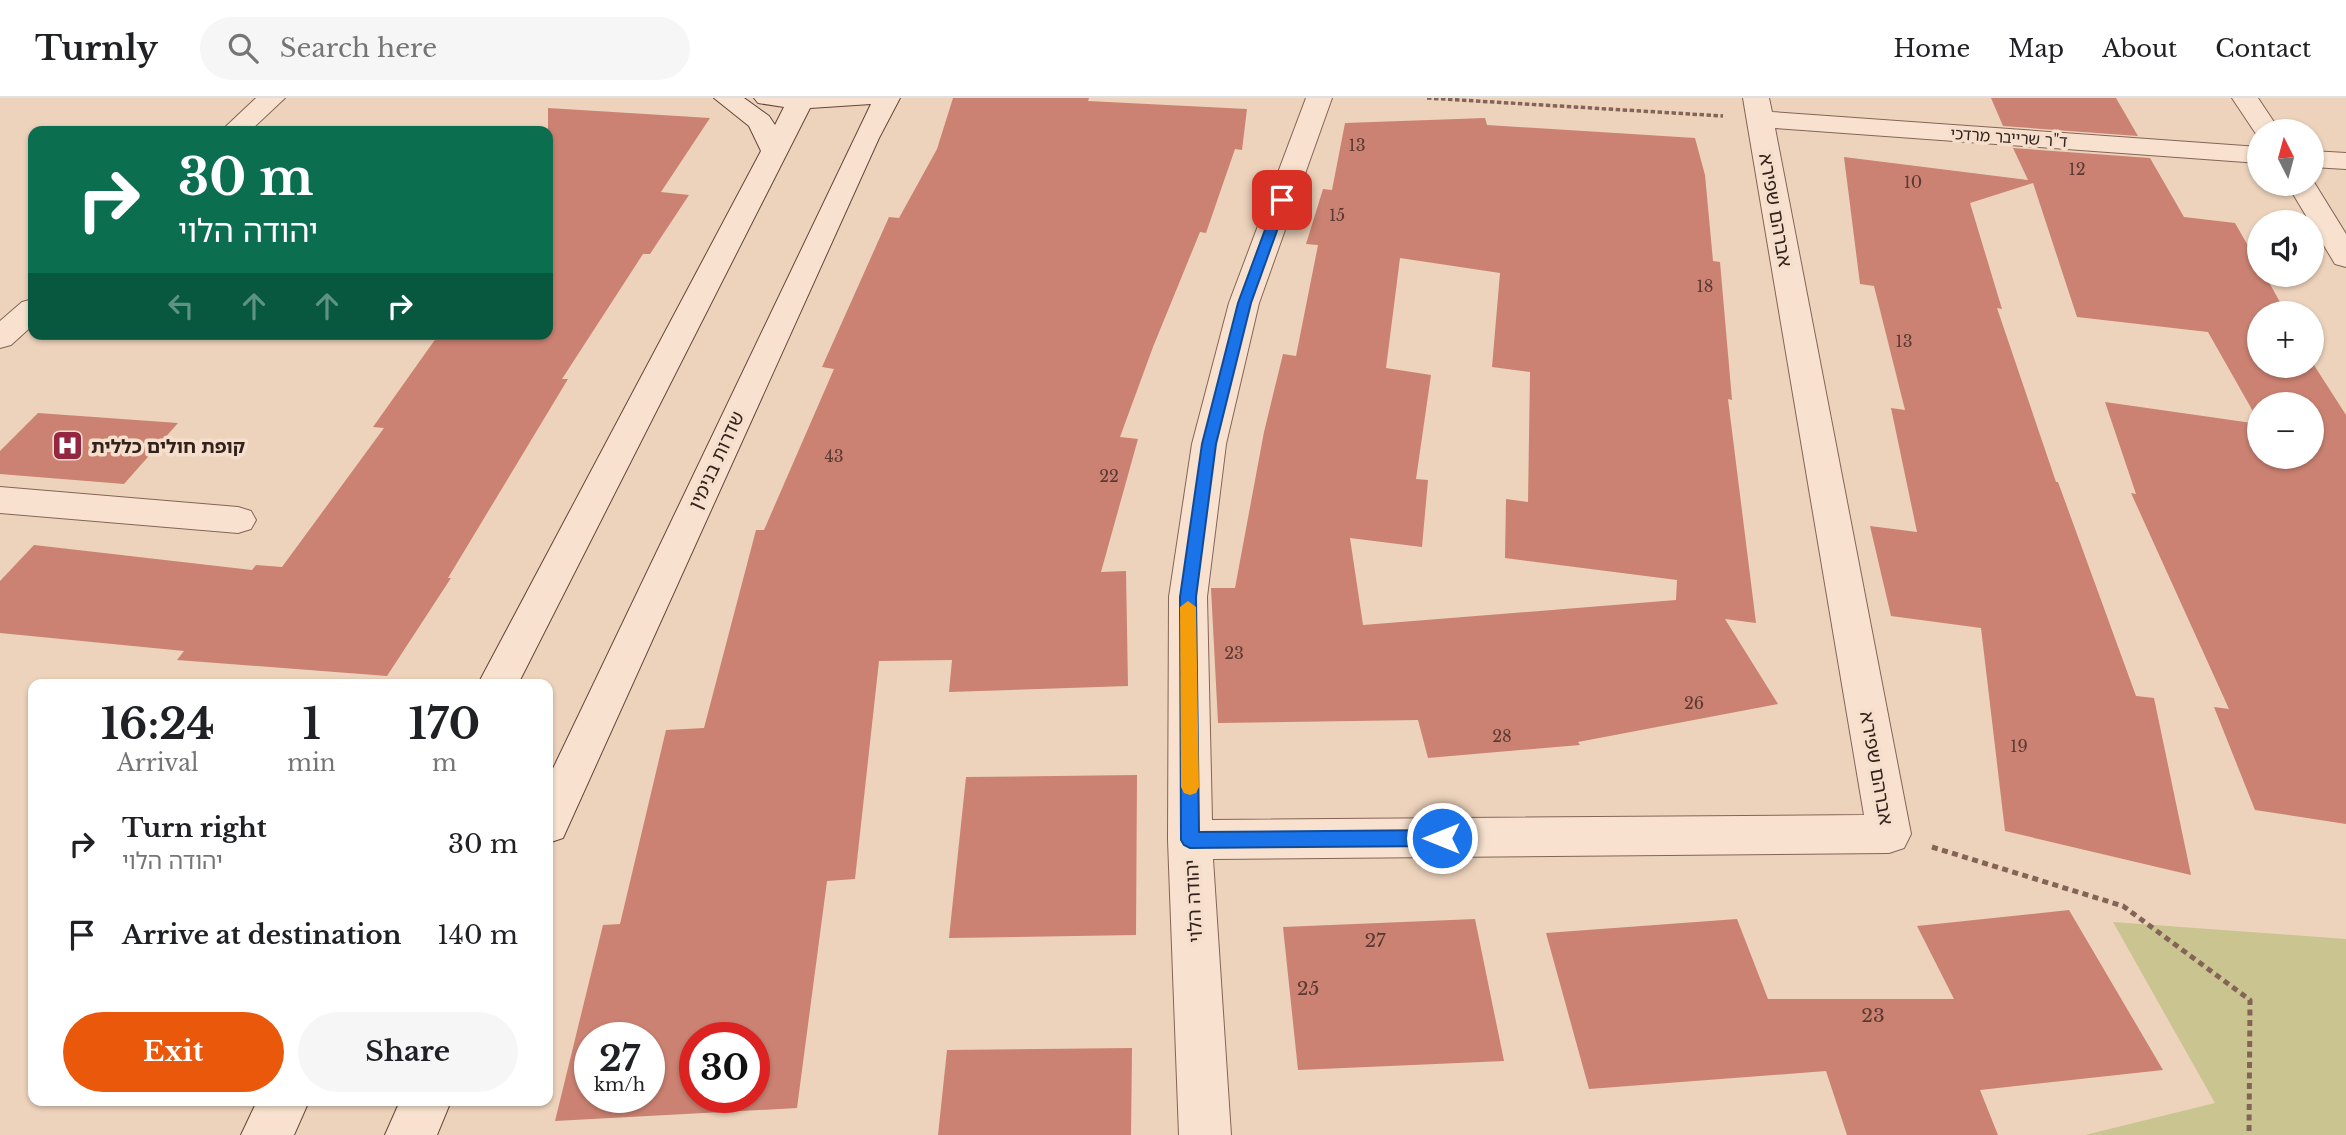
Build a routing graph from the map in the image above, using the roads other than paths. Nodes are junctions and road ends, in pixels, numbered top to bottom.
1 (272, 98) edge
2 (727, 98) edge
3 (767, 98) edge
4 (865, 98) edge
5 (887, 98) edge
6 (1319, 98) edge
7 (2245, 98) edge
8 (801, 99) edge
9 (1757, 108) edge
10 (2259, 119) edge
11 (240, 126) edge
12 (773, 150) junction
13 (2247, 154) edge
14 (2324, 160) edge
15 (2346, 161) edge
16 (2308, 196) edge
17 (2346, 258) edge
18 (28, 313) edge
19 (0, 338) edge
20 (0, 500) edge
21 (238, 520) dead end
22 (501, 679) edge
23 (553, 813) edge
24 (1190, 840) junction
25 (282, 1106) edge
26 (424, 1106) edge
27 (267, 1135) edge
28 (411, 1135) edge
29 (1205, 1135) edge

1 - 11 street
2 - 12 street
3 - 8 street
4 - 8 street
5 - 23 street, שדרות בנימין
6 - 24 street, יהודה הלוי
7 - 10 street
8 - 12 street
9 - 13 street, ד"ר שרייבר מרדכי
9 - 24 street, אברהם שפירא
12 - 22 street
14 - 15 street
16 - 17 street
18 - 19 street
20 - 21 street
24 - 29 street, יהודה הלוי
25 - 27 street
26 - 28 street

